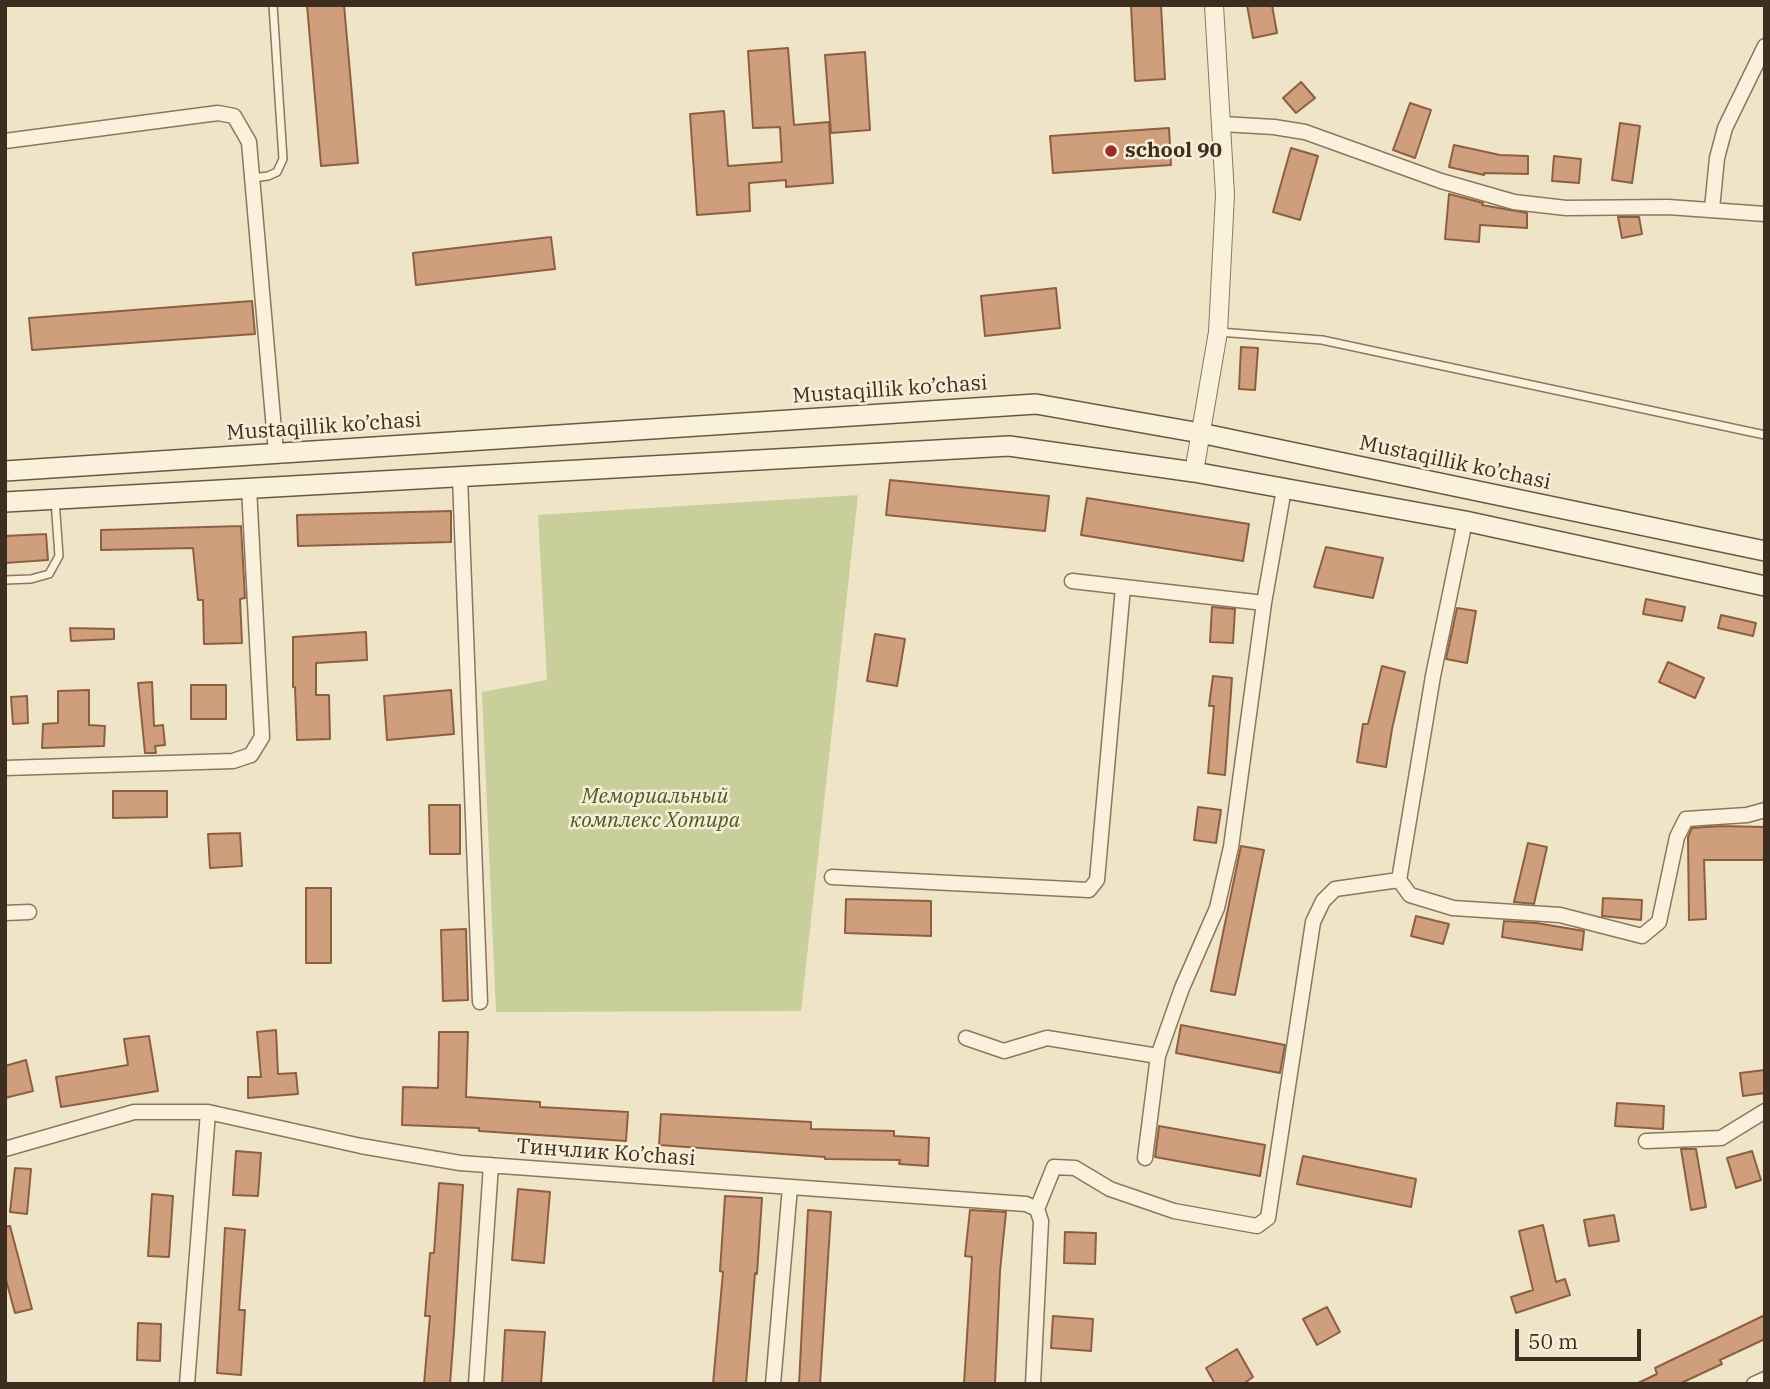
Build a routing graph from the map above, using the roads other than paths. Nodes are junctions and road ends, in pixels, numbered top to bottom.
1 (272, 5) edge
2 (1214, 5) edge
3 (1765, 46) edge
4 (1222, 124) junction
5 (5, 141) edge
6 (252, 178) junction
7 (1712, 209) junction
8 (1765, 214) edge
9 (1218, 332) junction
10 (1200, 433) junction
11 (1765, 435) edge
12 (276, 453) junction
13 (5, 471) edge
14 (1194, 472) junction
15 (460, 477) junction
16 (249, 488) junction
17 (1284, 489) junction
18 (55, 499) junction
19 (5, 502) edge
20 (1465, 521) junction
21 (1765, 551) edge
22 (5, 580) edge
23 (1072, 581) dead end
24 (1765, 586) edge
25 (1123, 587) junction
26 (1264, 603) junction
27 (5, 768) edge
28 (1765, 810) edge
29 (832, 877) dead end
30 (1399, 880) junction
31 (29, 912) dead end
32 (5, 913) edge
33 (480, 1002) dead end
34 (966, 1038) dead end
35 (1158, 1056) junction
36 (1765, 1111) edge
37 (208, 1112) junction
38 (1646, 1141) dead end
39 (5, 1149) edge
40 (1145, 1158) dead end
41 (491, 1165) junction
42 (790, 1187) junction
43 (1037, 1209) junction
44 (1765, 1378) edge
45 (187, 1384) edge
46 (476, 1384) edge
47 (774, 1384) edge
48 (1033, 1384) edge
49 (1755, 1384) edge

1 - 6 lane
2 - 4 street
3 - 7 street
4 - 7 street
4 - 9 street
5 - 6 street
6 - 12 street
7 - 8 street
9 - 10 street
9 - 11 lane
10 - 12 main road, Mustaqillik ko’chasi
10 - 14 street
10 - 21 main road, Mustaqillik ko’chasi
12 - 13 main road, Mustaqillik ko’chasi
14 - 15 main road
14 - 17 main road
15 - 16 main road
15 - 33 street
16 - 18 main road
16 - 27 street
17 - 20 main road
17 - 26 street
18 - 19 main road
18 - 22 lane
20 - 24 main road
20 - 30 street
23 - 25 street
25 - 26 street
25 - 29 street
26 - 35 street
28 - 30 street
30 - 43 street
31 - 32 street
34 - 35 street
35 - 40 street
36 - 38 street
37 - 39 street, Тинчлик Ko’chasi
37 - 41 street, Тинчлик Ko’chasi
37 - 45 street
41 - 42 street, Тинчлик Ko’chasi
41 - 46 street
42 - 43 street, Тинчлик Ko’chasi
42 - 47 street
43 - 48 street
44 - 49 street

